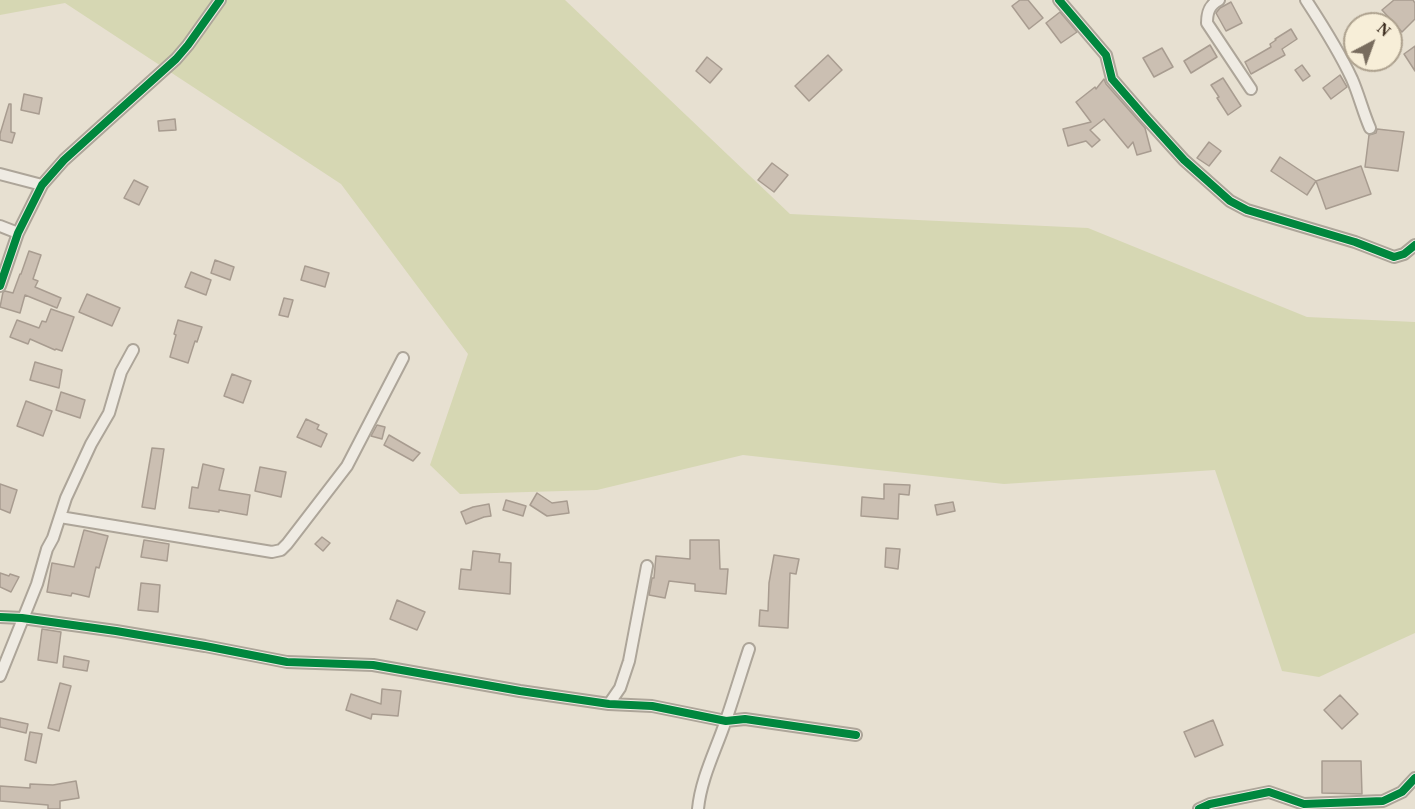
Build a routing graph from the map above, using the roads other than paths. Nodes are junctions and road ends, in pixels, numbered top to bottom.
1 (220, 0) edge
2 (1059, 0) edge
3 (1219, 0) edge
4 (1306, 0) edge
5 (1251, 89) dead end
6 (1370, 128) dead end
7 (0, 174) edge
8 (42, 185) junction
9 (0, 226) edge
10 (18, 233) junction
11 (1415, 245) edge
12 (0, 286) edge
13 (133, 350) dead end
14 (403, 358) dead end
15 (60, 517) junction
16 (647, 566) dead end
17 (0, 617) edge
18 (22, 618) junction
19 (749, 649) dead end
20 (0, 676) edge
21 (609, 704) junction
22 (726, 721) junction
23 (856, 735) dead end
24 (1415, 778) edge
25 (698, 809) edge
26 (1199, 809) edge

1 - 8 street
2 - 11 street
3 - 5 street
4 - 6 street
7 - 8 street
8 - 10 street
9 - 10 street
10 - 12 street
13 - 15 street
14 - 15 street
15 - 18 street
16 - 21 street
17 - 18 street
18 - 20 street
18 - 21 street
19 - 22 street
21 - 22 street
22 - 23 street
22 - 25 street
24 - 26 street

